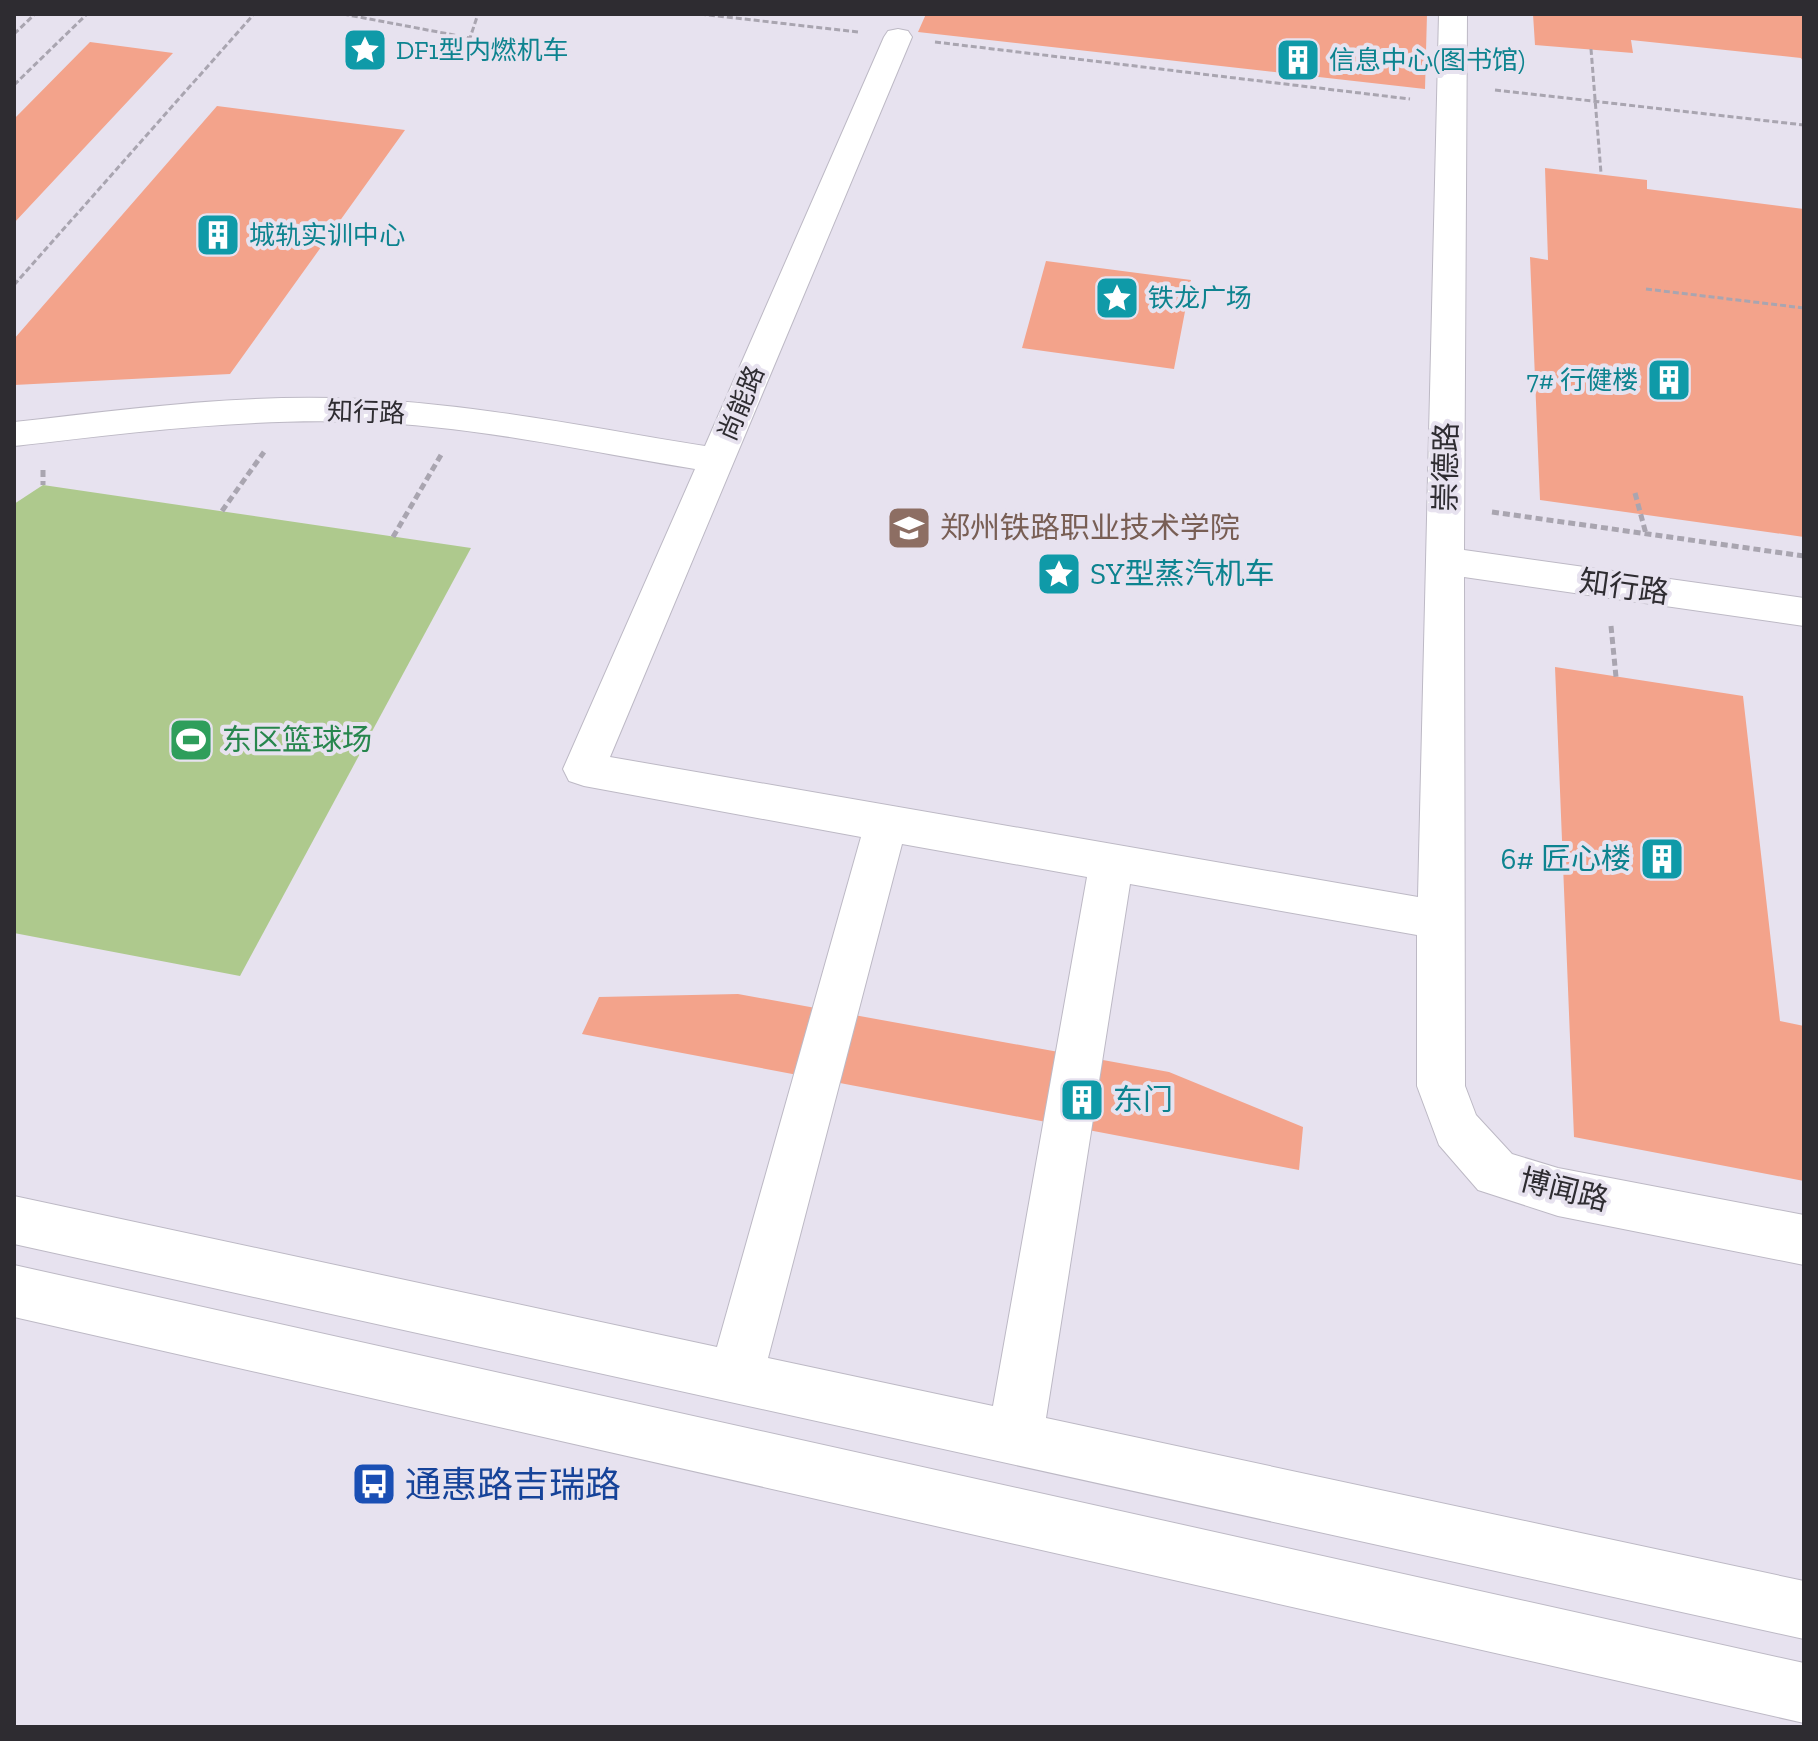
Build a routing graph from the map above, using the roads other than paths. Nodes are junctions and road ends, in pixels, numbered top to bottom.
1 (1453, 14) edge
2 (898, 37) road end
3 (14, 434) edge
4 (716, 460) junction
5 (1444, 561) junction
6 (1804, 612) edge
7 (886, 824) junction
8 (1111, 863) junction
9 (1440, 920) junction
10 (14, 1220) edge
11 (1804, 1240) edge
12 (14, 1291) edge
13 (736, 1377) junction
14 (1015, 1438) junction
15 (1804, 1610) edge
16 (1804, 1693) edge

1 - 5 street, 崇德路
2 - 4 street, 尚能路
3 - 4 street, 知行路
4 - 7 street, 尚能路
5 - 6 street, 知行路
5 - 9 street, 崇德路
7 - 8 street
7 - 13 street
8 - 9 street
8 - 14 street
9 - 11 street, 博闻路
10 - 13 street
12 - 16 street
13 - 14 street
14 - 15 street

